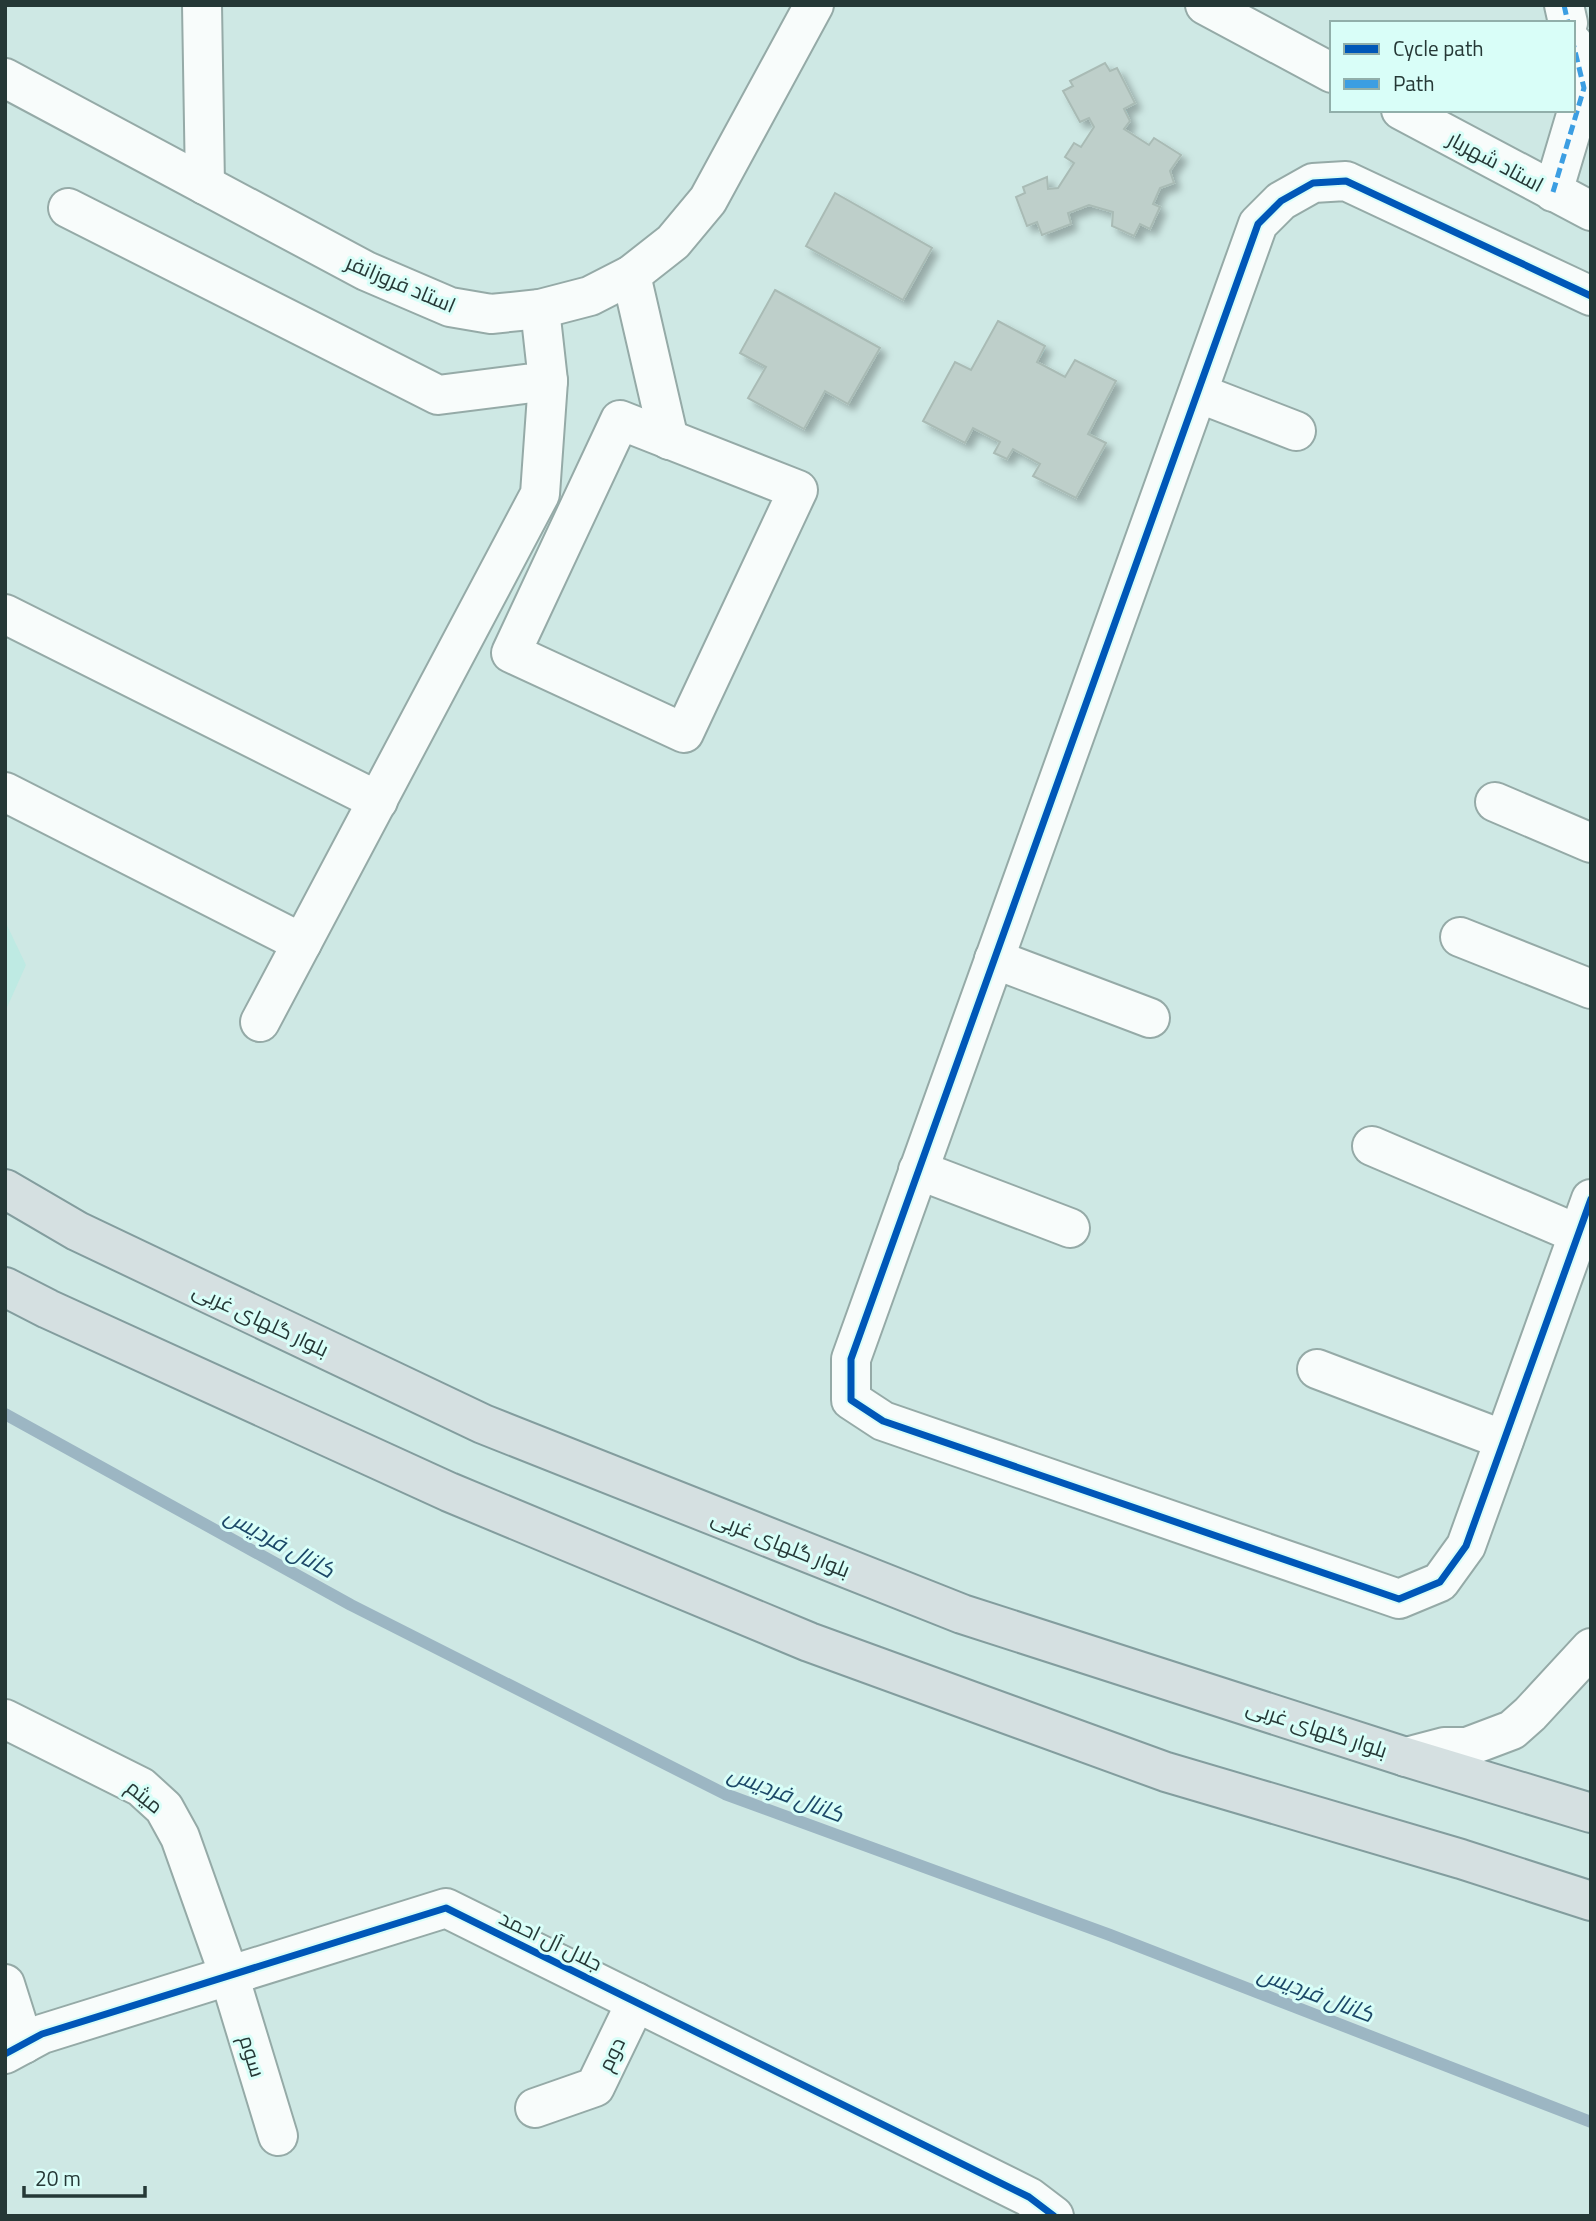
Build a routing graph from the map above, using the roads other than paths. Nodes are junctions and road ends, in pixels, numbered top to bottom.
1 (202, 5) edge
2 (814, 5) edge
3 (1205, 5) edge
4 (1575, 51) edge
5 (1330, 72) edge
6 (5, 78) edge
7 (1405, 112) edge
8 (205, 186) junction
9 (1553, 192) junction
10 (68, 208) dead end
11 (1591, 211) edge
12 (631, 275) junction
13 (1591, 296) edge
14 (540, 309) junction
15 (548, 381) junction
16 (1198, 393) junction
17 (1296, 431) dead end
18 (669, 440) junction
19 (5, 614) edge
20 (5, 792) edge
21 (378, 801) junction
22 (1496, 802) dead end
23 (1591, 843) edge
24 (1460, 937) dead end
25 (302, 943) junction
26 (994, 959) junction
27 (1591, 989) edge
28 (1150, 1018) dead end
29 (260, 1022) dead end
30 (1372, 1146) dead end
31 (918, 1170) junction
32 (5, 1189) edge
33 (1591, 1199) edge
34 (1070, 1228) dead end
35 (1578, 1234) junction
36 (5, 1287) edge
37 (1317, 1369) dead end
38 (1504, 1440) junction
39 (1591, 1647) edge
40 (5, 1719) edge
41 (1406, 1757) junction
42 (1591, 1813) edge
43 (1591, 1901) edge
44 (229, 1975) junction
45 (5, 1984) edge
46 (636, 2002) junction
47 (15, 2049) edge
48 (535, 2108) dead end
49 (278, 2136) dead end
50 (1054, 2216) edge

1 - 8 street
2 - 12 street, استاد فروزانفر
3 - 5 street
4 - 9 street
6 - 8 street, استاد فروزانفر
7 - 9 street, استاد شهریار
8 - 14 street, استاد فروزانفر
9 - 11 street, استاد شهریار
10 - 15 street
12 - 14 street, استاد فروزانفر
12 - 18 street
13 - 16 street
14 - 15 street
15 - 21 street
16 - 17 street
16 - 26 street
18 - 18 street
19 - 21 street
20 - 25 street
21 - 25 street
22 - 23 street
24 - 27 street
25 - 29 street
26 - 28 street
26 - 31 street
30 - 35 street
31 - 34 street
31 - 38 street
32 - 41 main road, بلوار گلهای غربی
33 - 35 street
35 - 38 street
36 - 43 main road
37 - 38 street
39 - 41 street
40 - 44 street, میثم
41 - 42 main road, بلوار گلهای غربی
44 - 46 street, جلال آل احمد
44 - 47 street, جلال آل احمد
44 - 49 street, سوم
45 - 47 street
46 - 48 street, دوم
46 - 50 street, جلال آل احمد

